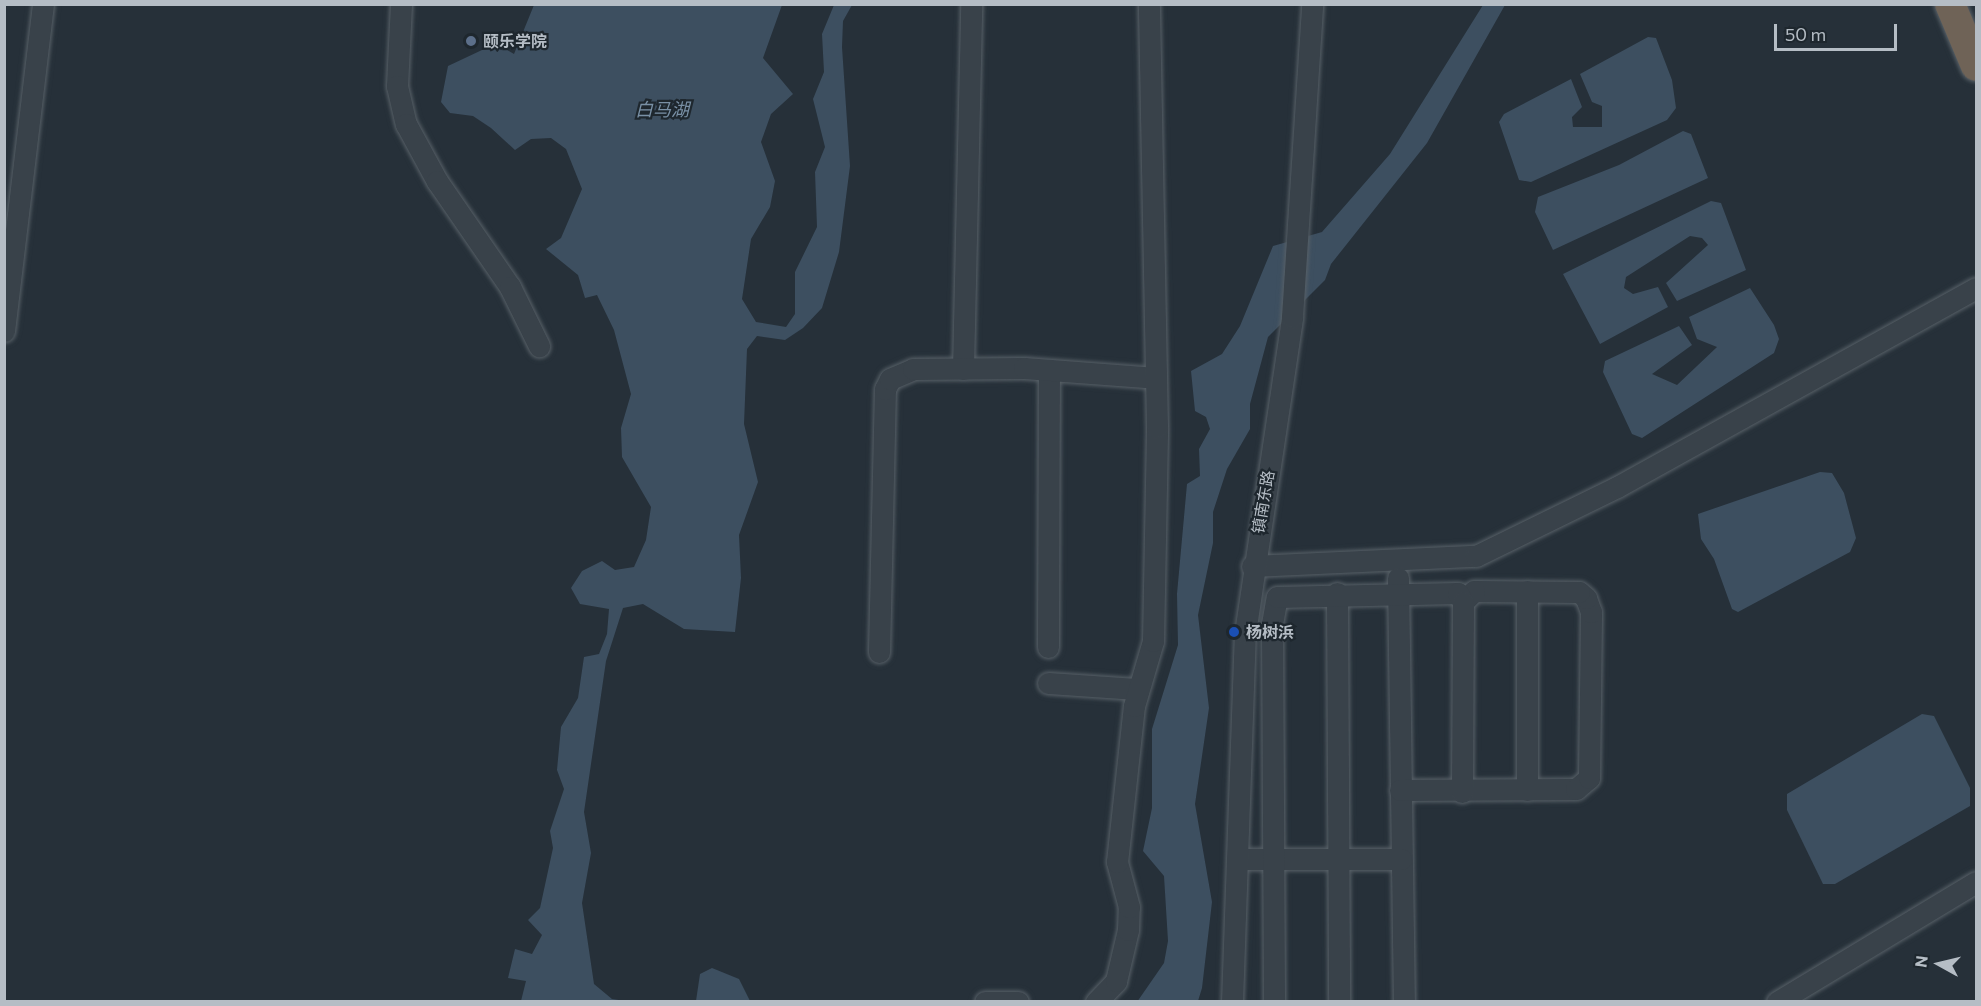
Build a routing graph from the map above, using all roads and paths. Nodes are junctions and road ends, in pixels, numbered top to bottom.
1 (43, 4) edge
2 (401, 4) edge
3 (971, 4) edge
4 (1149, 4) edge
5 (1312, 4) edge
6 (1950, 4) edge
7 (1977, 66) edge
8 (1976, 289) edge
9 (4, 331) edge
10 (539, 346) dead end
11 (963, 369) junction
12 (1048, 370) junction
13 (1156, 378) junction
14 (1398, 563) junction
15 (1252, 566) junction
16 (1527, 591) junction
17 (1398, 592) junction
18 (1337, 593) junction
19 (1463, 602) junction
20 (1048, 647) dead end
21 (879, 652) dead end
22 (1048, 683) dead end
23 (1137, 689) junction
24 (1400, 790) junction
25 (1527, 790) junction
26 (1462, 792) junction
27 (1238, 859) junction
28 (1273, 859) junction
29 (1338, 859) junction
30 (1401, 859) junction
31 (1977, 882) edge
32 (984, 1002) edge
33 (1018, 1002) edge
34 (1096, 1002) edge
35 (1232, 1002) edge
36 (1274, 1002) edge
37 (1339, 1002) edge
38 (1404, 1002) edge
39 (1777, 1002) edge

1 - 9 street
2 - 10 street
3 - 11 street
4 - 13 street
5 - 15 street, 镇南东路
6 - 7 highway
8 - 14 street
11 - 12 street
11 - 21 street
12 - 13 street
12 - 20 street
13 - 23 street
14 - 15 street
14 - 17 street
15 - 27 street, 镇南东路
16 - 19 street
16 - 25 street
16 - 25 street
17 - 18 street
17 - 19 street
17 - 24 street
18 - 28 street
18 - 29 street
19 - 26 street
22 - 23 street
23 - 34 street
24 - 26 street
24 - 30 street
25 - 26 street
27 - 28 street
27 - 35 street, 镇南东路
28 - 29 street
28 - 36 street
29 - 30 street
29 - 37 street
30 - 38 street
31 - 39 street
32 - 33 street

